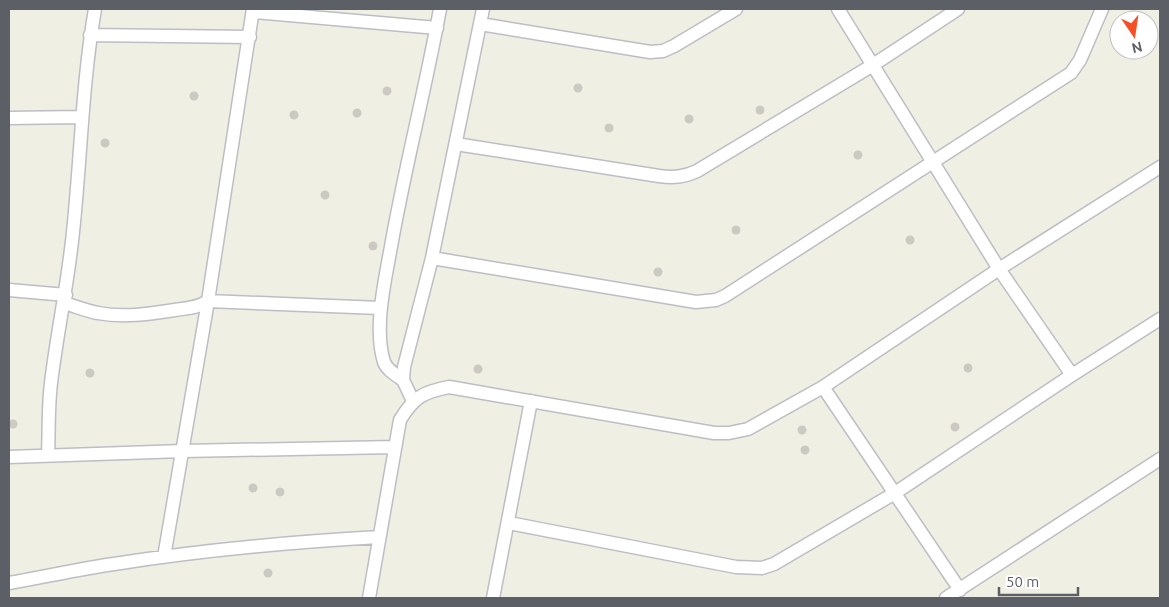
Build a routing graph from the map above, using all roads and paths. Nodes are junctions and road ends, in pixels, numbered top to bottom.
1 (95, 9) edge
2 (440, 9) edge
3 (483, 9) edge
4 (736, 9) edge
5 (838, 9) edge
6 (958, 9) edge
7 (1102, 9) edge
8 (253, 10) edge
9 (480, 24) junction
10 (437, 28) junction
11 (90, 34) junction
12 (250, 37) junction
13 (873, 65) junction
14 (81, 117) junction
15 (9, 118) edge
16 (456, 144) junction
17 (934, 162) junction
18 (1160, 167) edge
19 (432, 258) junction
20 (999, 269) junction
21 (9, 290) edge
22 (65, 299) junction
23 (208, 301) junction
24 (380, 308) junction
25 (1160, 319) edge
26 (1072, 376) junction
27 (403, 380) junction
28 (823, 387) junction
29 (413, 401) junction
30 (531, 401) junction
31 (395, 447) junction
32 (183, 451) junction
33 (48, 456) junction
34 (9, 457) edge
35 (1160, 459) edge
36 (895, 493) junction
37 (508, 523) junction
38 (380, 537) junction
39 (164, 557) junction
40 (9, 583) edge
41 (960, 590) junction
42 (369, 598) edge
43 (493, 598) edge
44 (946, 598) edge

1 - 11 street
2 - 10 street
3 - 9 street
4 - 9 street
5 - 13 street
6 - 13 street
7 - 17 street
8 - 10 street
8 - 12 street
9 - 16 street
10 - 24 street
11 - 12 street
11 - 14 street
12 - 23 street
13 - 16 street
13 - 17 street
14 - 15 street
14 - 22 street
16 - 19 street
17 - 19 street
17 - 20 street
18 - 20 street
19 - 27 street
20 - 26 street
20 - 28 street
21 - 22 street
22 - 23 street
22 - 33 street
23 - 24 street
23 - 32 street
24 - 27 street
25 - 26 street
26 - 36 street
27 - 29 street
28 - 30 street
28 - 36 street
29 - 30 street
29 - 31 street
30 - 37 street
31 - 32 street
31 - 38 street
32 - 33 street
32 - 39 street
33 - 34 street
35 - 41 street
36 - 37 street
36 - 41 street
37 - 43 street
38 - 39 street
38 - 42 street
39 - 40 street
41 - 44 street

